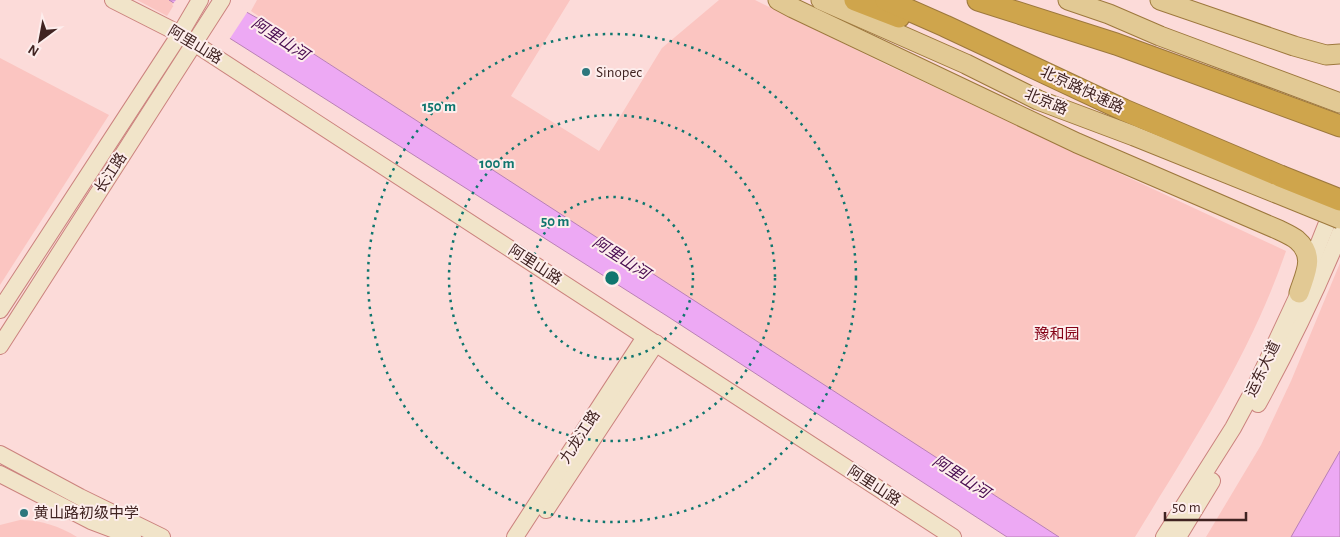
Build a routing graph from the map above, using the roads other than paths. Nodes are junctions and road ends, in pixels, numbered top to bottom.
1 (113, 0) edge
2 (200, 0) edge
3 (222, 0) edge
4 (778, 0) edge
5 (821, 0) edge
6 (855, 0) edge
7 (886, 0) edge
8 (978, 0) edge
9 (1014, 0) edge
10 (1068, 0) edge
11 (1160, 0) edge
12 (180, 34) junction
13 (195, 43) junction
14 (1340, 54) edge
15 (1159, 60) junction
16 (1340, 103) edge
17 (1124, 110) junction
18 (1340, 126) edge
19 (1278, 184) junction
20 (1340, 189) edge
21 (1340, 200) edge
22 (1340, 219) edge
23 (1340, 234) edge
24 (1299, 293) junction
25 (0, 310) edge
26 (651, 340) junction
27 (0, 346) edge
28 (0, 454) edge
29 (0, 474) edge
30 (133, 537) edge
31 (162, 537) edge
32 (515, 537) edge
33 (528, 537) edge
34 (953, 537) edge
35 (1164, 537) edge
36 (1178, 537) edge

1 - 12 street, 阿里山路
2 - 12 street, 长江路
3 - 13 street, 长江路
4 - 24 main road
5 - 19 main road, 北京路
6 - 17 highway
7 - 17 highway, 北京路快速路
8 - 15 highway
9 - 15 highway
10 - 16 main road
11 - 14 main road
12 - 13 street, 阿里山路
12 - 25 street, 长江路
13 - 26 street, 阿里山路
13 - 27 street, 长江路
15 - 18 highway
17 - 19 highway, 北京路快速路
19 - 21 highway, 北京路快速路, bridge
19 - 22 main road, 北京路, bridge
20 - 24 street, 运东大道
23 - 36 street, 运东大道
24 - 35 street, 运东大道
26 - 32 street, 九龙江路
26 - 33 street, 九龙江路
26 - 34 street, 阿里山路
28 - 31 street
29 - 30 street

